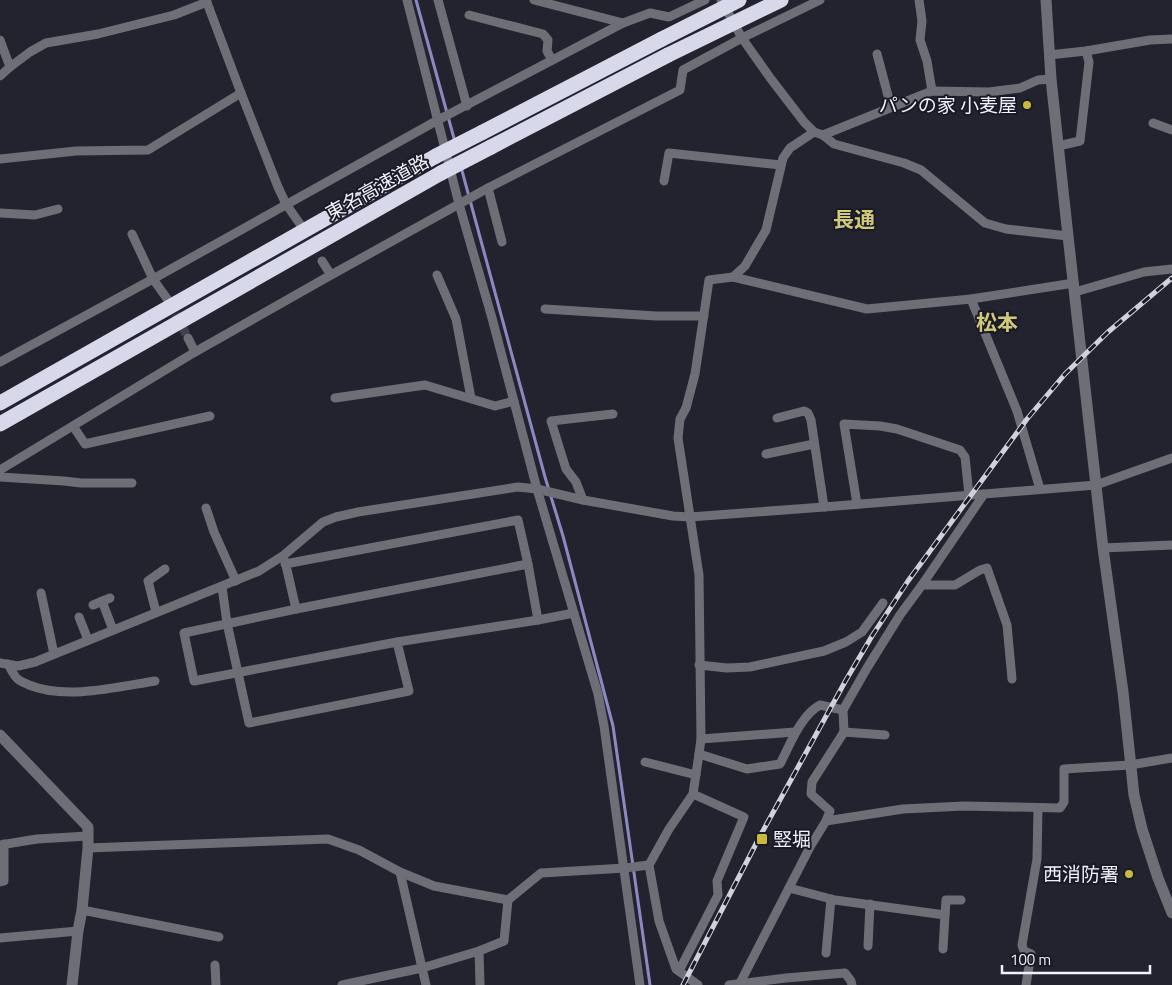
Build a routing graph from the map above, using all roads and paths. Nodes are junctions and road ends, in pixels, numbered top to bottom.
1 (407, 0) edge
2 (438, 0) edge
3 (534, 0) edge
4 (705, 0) edge
5 (721, 0) edge
6 (739, 0) edge
7 (781, 0) edge
8 (820, 0) edge
9 (919, 0) edge
10 (1046, 0) edge
11 (207, 1) edge
12 (470, 15) dead end
13 (623, 23) junction
14 (742, 38) junction
15 (1172, 39) edge
16 (0, 40) edge
17 (1086, 51) junction
18 (877, 54) dead end
19 (1049, 55) junction
20 (552, 60) junction
21 (10, 67) junction
22 (0, 76) edge
23 (1051, 79) junction
24 (932, 91) junction
25 (241, 94) junction
26 (467, 106) junction
27 (891, 108) junction
28 (438, 120) junction
29 (1153, 123) dead end
30 (1172, 130) edge
31 (818, 134) junction
32 (1058, 146) junction
33 (0, 158) edge
34 (781, 165) junction
35 (664, 181) dead end
36 (488, 188) junction
37 (286, 204) junction
38 (460, 204) junction
39 (58, 209) dead end
40 (0, 213) edge
41 (300, 224) dead end
42 (132, 234) dead end
43 (1068, 236) junction
44 (502, 242) dead end
45 (322, 261) dead end
46 (1172, 269) edge
47 (332, 275) junction
48 (437, 275) dead end
49 (732, 277) junction
50 (153, 278) junction
51 (1074, 288) junction
52 (971, 299) junction
53 (168, 300) tunnel mouth
54 (545, 308) dead end
55 (704, 316) junction
56 (188, 338) tunnel mouth
57 (195, 352) junction
58 (0, 362) edge
59 (335, 398) dead end
60 (470, 398) junction
61 (514, 401) junction
62 (0, 403) edge
63 (613, 414) dead end
64 (210, 416) dead end
65 (777, 418) dead end
66 (0, 424) edge
67 (73, 426) junction
68 (814, 444) junction
69 (766, 454) dead end
70 (1172, 458) edge
71 (0, 470) edge
72 (0, 477) edge
73 (132, 483) dead end
74 (1096, 485) junction
75 (538, 489) junction
76 (1040, 489) junction
77 (984, 494) junction
78 (969, 495) junction
79 (583, 500) junction
80 (857, 504) junction
81 (824, 507) junction
82 (206, 508) dead end
83 (690, 517) junction
84 (1172, 545) edge
85 (1103, 548) junction
86 (284, 560) junction
87 (528, 564) junction
88 (166, 569) dead end
89 (236, 581) junction
90 (922, 585) junction
91 (222, 587) junction
92 (41, 593) dead end
93 (102, 602) dead end
94 (883, 603) dead end
95 (296, 609) junction
96 (156, 612) junction
97 (574, 613) junction
98 (78, 617) dead end
99 (538, 620) junction
100 (227, 623) junction
101 (112, 630) junction
102 (88, 640) junction
103 (397, 642) junction
104 (54, 654) junction
105 (4, 664) edge
106 (699, 665) junction
107 (238, 672) junction
108 (1012, 679) dead end
109 (155, 681) dead end
110 (843, 710) junction
111 (795, 732) junction
112 (844, 732) junction
113 (0, 735) edge
114 (885, 735) dead end
115 (701, 739) junction
116 (700, 754) junction
117 (1172, 758) edge
118 (645, 762) dead end
119 (1130, 765) junction
120 (696, 776) junction
121 (693, 794) junction
122 (1038, 808) junction
123 (826, 821) junction
124 (88, 836) junction
125 (2, 845) edge
126 (88, 848) junction
127 (649, 865) junction
128 (624, 868) junction
129 (400, 872) junction
130 (0, 882) edge
131 (789, 888) junction
132 (831, 899) junction
133 (508, 900) junction
134 (961, 900) dead end
135 (870, 904) junction
136 (82, 910) junction
137 (1172, 913) edge
138 (945, 915) junction
139 (78, 931) junction
140 (219, 937) dead end
141 (0, 938) edge
142 (868, 946) dead end
143 (943, 949) dead end
144 (479, 951) junction
145 (826, 953) dead end
146 (215, 965) dead end
147 (422, 968) junction
148 (679, 971) junction
149 (740, 983) junction
150 (72, 985) edge
151 (216, 985) edge
152 (342, 985) edge
153 (426, 985) edge
154 (480, 985) edge
155 (640, 985) edge
156 (698, 985) edge
157 (729, 985) edge
158 (852, 985) edge
159 (1026, 985) edge

1 - 28 street
2 - 26 street
3 - 13 street
4 - 13 street
5 - 14 street
6 - 62 highway, 東名高速道路, bridge
7 - 66 highway, 東名高速道路, bridge
8 - 14 street
9 - 24 street
10 - 19 street
11 - 21 street
11 - 25 street
12 - 20 street
13 - 20 street
14 - 31 street
14 - 36 street
15 - 17 street
16 - 21 street
17 - 19 street
17 - 32 street
18 - 27 street
19 - 23 street
20 - 26 street
21 - 22 street
23 - 24 street
23 - 32 street
24 - 27 street
25 - 33 street
25 - 37 street
26 - 28 street
27 - 31 street
28 - 37 street
28 - 38 street
29 - 30 street
31 - 34 street
31 - 43 street
32 - 43 street
34 - 35 street
34 - 49 street
36 - 38 street
36 - 44 street
37 - 41 street
37 - 50 street
38 - 47 street
38 - 61 street
39 - 40 street
42 - 50 street
43 - 51 street
45 - 47 street
46 - 51 street
47 - 57 street
48 - 60 street
49 - 52 street
49 - 55 street
50 - 53 street
50 - 58 street
51 - 52 street
51 - 74 street
52 - 76 street
54 - 55 street
55 - 83 street
56 - 57 street
57 - 67 street
59 - 60 street
60 - 61 street
61 - 75 street
63 - 79 street
64 - 67 street
65 - 68 street
67 - 71 street
68 - 69 street
68 - 81 street
70 - 74 street
72 - 73 street
74 - 76 street
74 - 85 street
75 - 79 street
75 - 86 street
75 - 97 street
76 - 77 street
77 - 78 street
77 - 90 street
78 - 80 street
78 - 80 street
79 - 83 street
80 - 81 street
81 - 83 street
82 - 89 street
83 - 106 street
84 - 85 street
85 - 119 street
86 - 87 street
86 - 89 street
86 - 95 street
87 - 95 street
87 - 99 street
88 - 96 street
89 - 91 street
90 - 108 street
90 - 110 street
91 - 96 street
91 - 100 street
92 - 104 street
93 - 101 street
94 - 106 street
95 - 100 street
96 - 101 street
97 - 99 street
97 - 128 street
98 - 102 street
99 - 103 street
100 - 107 street
100 - 107 street
101 - 102 street
102 - 104 street
103 - 107 street
103 - 107 street
104 - 105 street
105 - 109 street
106 - 115 street
110 - 111 street
110 - 112 street
111 - 115 street
111 - 116 street
112 - 114 street
112 - 123 street
113 - 124 street
115 - 116 street
116 - 120 street
117 - 119 street
118 - 120 street
119 - 122 street
119 - 137 street
120 - 121 street
121 - 127 street
121 - 148 street
122 - 123 street
122 - 159 street
123 - 131 street
124 - 125 street
124 - 126 street
125 - 130 street
126 - 129 street
126 - 136 street
127 - 128 street
127 - 148 street
128 - 133 street
128 - 155 street
129 - 133 street
129 - 147 street
131 - 132 street
131 - 149 street
132 - 135 street
132 - 145 street
133 - 144 street
134 - 138 street
135 - 138 street
135 - 142 street
136 - 139 street
136 - 140 street
138 - 143 street
139 - 141 street
139 - 150 street
144 - 147 street
144 - 154 street
146 - 151 street
147 - 152 street
147 - 153 street
148 - 156 street
149 - 157 street
149 - 158 street

